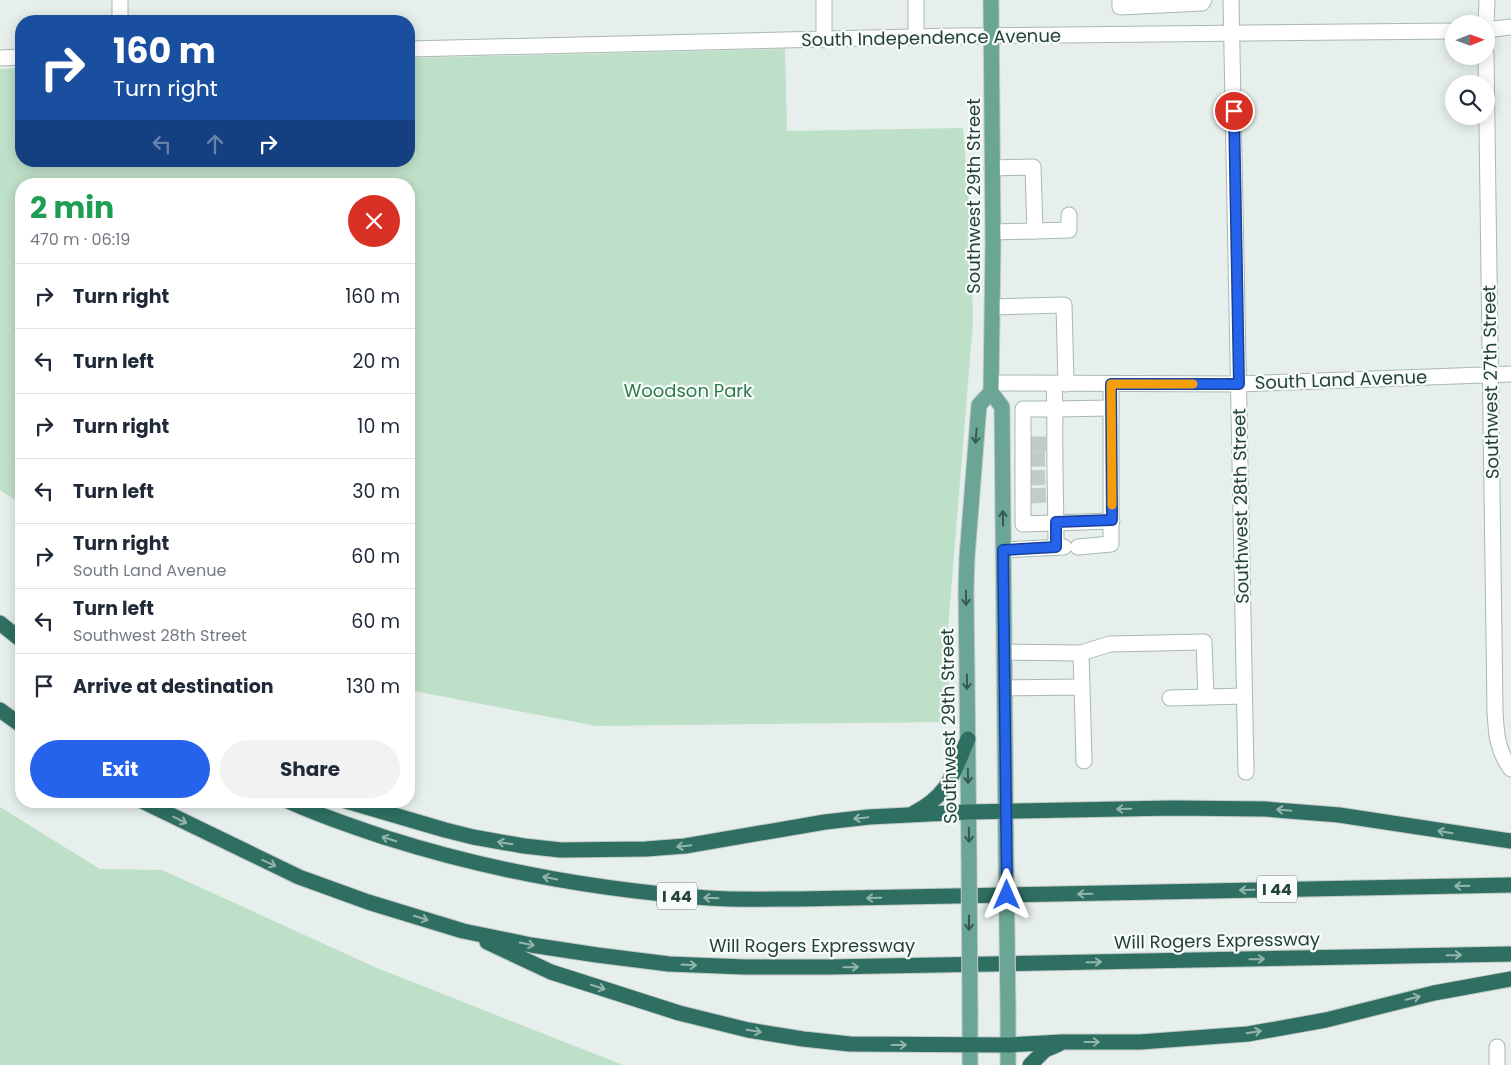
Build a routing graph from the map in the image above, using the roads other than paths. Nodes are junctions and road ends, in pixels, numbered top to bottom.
1 (120, 0) edge
2 (824, 0) edge
3 (916, 0) edge
4 (991, 0) edge
5 (1120, 0) edge
6 (1204, 0) edge
7 (1231, 0) edge
8 (1487, 0) edge
9 (120, 15) edge
10 (1486, 15) edge
11 (1511, 27) edge
12 (1495, 29) edge
13 (1445, 31) edge
14 (1233, 33) junction
15 (992, 36) junction
16 (916, 37) junction
17 (824, 40) junction
18 (415, 49) edge
19 (15, 57) edge
20 (0, 58) edge
21 (1486, 65) edge
22 (992, 168) junction
23 (1069, 215) dead end
24 (1034, 231) junction
25 (993, 232) junction
26 (993, 307) junction
27 (1491, 374) junction
28 (1511, 374) edge
29 (1060, 384) junction
30 (1111, 384) junction
31 (1239, 384) junction
32 (992, 388) junction
33 (1111, 408) junction
34 (1055, 409) junction
35 (1112, 520) junction
36 (1056, 522) junction
37 (1066, 547) junction
38 (1003, 550) junction
39 (0, 623) edge
40 (15, 635) edge
41 (1004, 652) junction
42 (1081, 653) junction
43 (1082, 686) junction
44 (1004, 688) junction
45 (1244, 696) junction
46 (1206, 697) junction
47 (1170, 698) dead end
48 (0, 710) edge
49 (15, 721) edge
50 (968, 739) junction
51 (1084, 761) dead end
52 (1511, 769) edge
53 (1246, 772) dead end
54 (156, 808) edge
55 (301, 808) edge
56 (370, 808) edge
57 (968, 812) junction
58 (1006, 812) junction
59 (910, 815) junction
60 (1511, 841) edge
61 (1511, 885) edge
62 (462, 931) junction
63 (1511, 954) edge
64 (1511, 980) edge
65 (1062, 1042) junction
66 (970, 1045) junction
67 (1009, 1045) junction
68 (1497, 1048) dead end
69 (970, 1065) edge
70 (1008, 1065) edge
71 (1030, 1065) edge
72 (1497, 1065) edge

1 - 9 street
2 - 17 street
3 - 16 street
4 - 15 main road, Southwest 29th Street
5 - 6 street
7 - 14 street, Southwest 28th Street
8 - 10 street
11 - 12 street
13 - 14 street, South Independence Avenue
14 - 15 street, South Independence Avenue
14 - 31 street, Southwest 28th Street
15 - 16 street, South Independence Avenue
15 - 22 main road, Southwest 29th Street
16 - 17 street, South Independence Avenue
17 - 18 street, South Independence Avenue
19 - 20 street
21 - 27 street, Southwest 27th Street
22 - 24 street
22 - 25 main road, Southwest 29th Street
23 - 24 street
24 - 25 street
25 - 26 main road, Southwest 29th Street
26 - 29 street
26 - 32 main road, Southwest 29th Street
27 - 28 street, South Land Avenue
27 - 31 street, South Land Avenue
27 - 52 street, Southwest 27th Street
29 - 30 street, South Land Avenue
29 - 32 street, South Land Avenue
29 - 34 street
30 - 31 street, South Land Avenue
30 - 33 street
31 - 45 street, Southwest 28th Street
38 -> 32 main road, Southwest 29th Street
32 -> 50 main road, Southwest 29th Street
33 - 34 street
33 - 35 street
34 - 36 street
34 - 36 street
35 - 36 street
35 - 37 street
36 - 37 street
37 - 38 street
38 - 41 main road, Southwest 29th Street
39 - 40 highway
41 - 42 street
41 - 44 main road, Southwest 29th Street
42 - 43 street
42 - 46 street
43 - 44 street
43 - 51 street
44 - 58 main road, Southwest 29th Street
45 - 46 street
45 - 53 street, Southwest 28th Street
46 - 47 street
48 - 49 highway
50 -> 57 main road, Southwest 29th Street
50 - 59 highway
54 -> 62 highway, Will Rogers Expressway
61 -> 55 highway, I 44
59 -> 56 highway
57 - 58 highway
57 - 59 highway
57 -> 66 main road, Southwest 29th Street, bridge
60 -> 58 highway
58 - 67 main road, Southwest 29th Street, bridge
62 -> 63 highway, Will Rogers Expressway
62 -> 66 highway
65 -> 64 highway
65 - 67 highway
65 - 71 highway
66 - 67 highway
66 - 69 main road, Southwest 29th Street
67 - 70 main road, Southwest 29th Street
68 - 72 street

